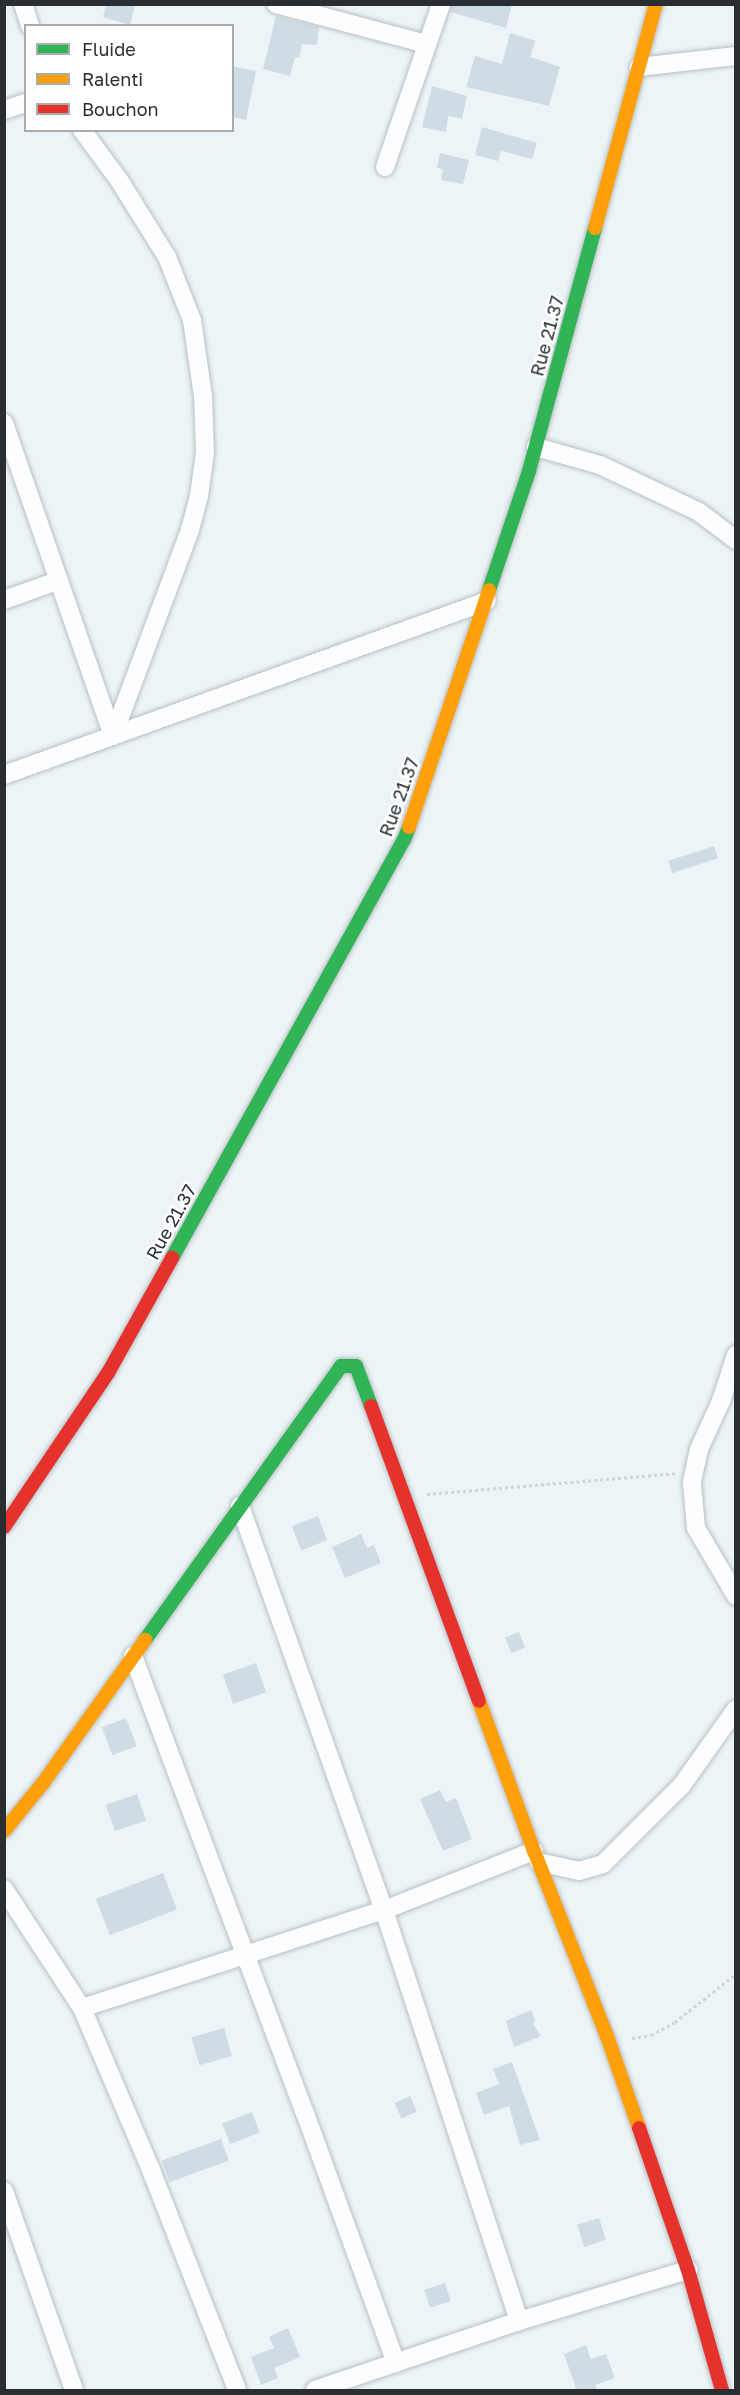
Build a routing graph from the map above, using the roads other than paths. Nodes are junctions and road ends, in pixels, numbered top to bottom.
1 (23, 4) edge
2 (276, 4) edge
3 (441, 4) edge
4 (656, 4) edge
5 (29, 24) edge
6 (426, 44) junction
7 (735, 56) edge
8 (639, 67) junction
9 (24, 103) edge
10 (4, 110) edge
11 (83, 132) edge
12 (385, 167) dead end
13 (4, 423) edge
14 (536, 447) junction
15 (735, 540) edge
16 (57, 580) junction
17 (4, 600) edge
18 (487, 601) junction
19 (113, 736) junction
20 (4, 775) edge
21 (735, 1355) edge
22 (240, 1506) junction
23 (4, 1527) edge
24 (735, 1596) edge
25 (133, 1656) junction
26 (735, 1709) edge
27 (4, 1831) edge
28 (536, 1856) junction
29 (4, 1889) edge
30 (384, 1910) junction
31 (245, 1953) junction
32 (82, 2008) junction
33 (4, 2191) edge
34 (688, 2271) junction
35 (519, 2321) junction
36 (396, 2363) junction
37 (74, 2391) edge
38 (237, 2391) edge
39 (315, 2391) edge
40 (722, 2391) edge

1 - 5 street
2 - 6 street
3 - 6 street
4 - 8 street, Rue 21.37
6 - 12 street
7 - 8 street
8 - 14 street, Rue 21.37
9 - 10 street
11 - 19 street
13 - 16 street
14 - 15 street
14 - 18 street, Rue 21.37
16 - 17 street
16 - 19 street
18 - 19 street
18 - 23 street, Rue 21.37
19 - 20 street
21 - 24 street
22 - 25 street
22 - 28 street
22 - 30 street
25 - 27 street
25 - 31 street
26 - 28 street
28 - 30 street
28 - 34 street
29 - 32 street
30 - 31 street
30 - 35 street
31 - 32 street
31 - 36 street
32 - 38 street
33 - 37 street
34 - 35 street
34 - 40 street
35 - 36 street
36 - 39 street

